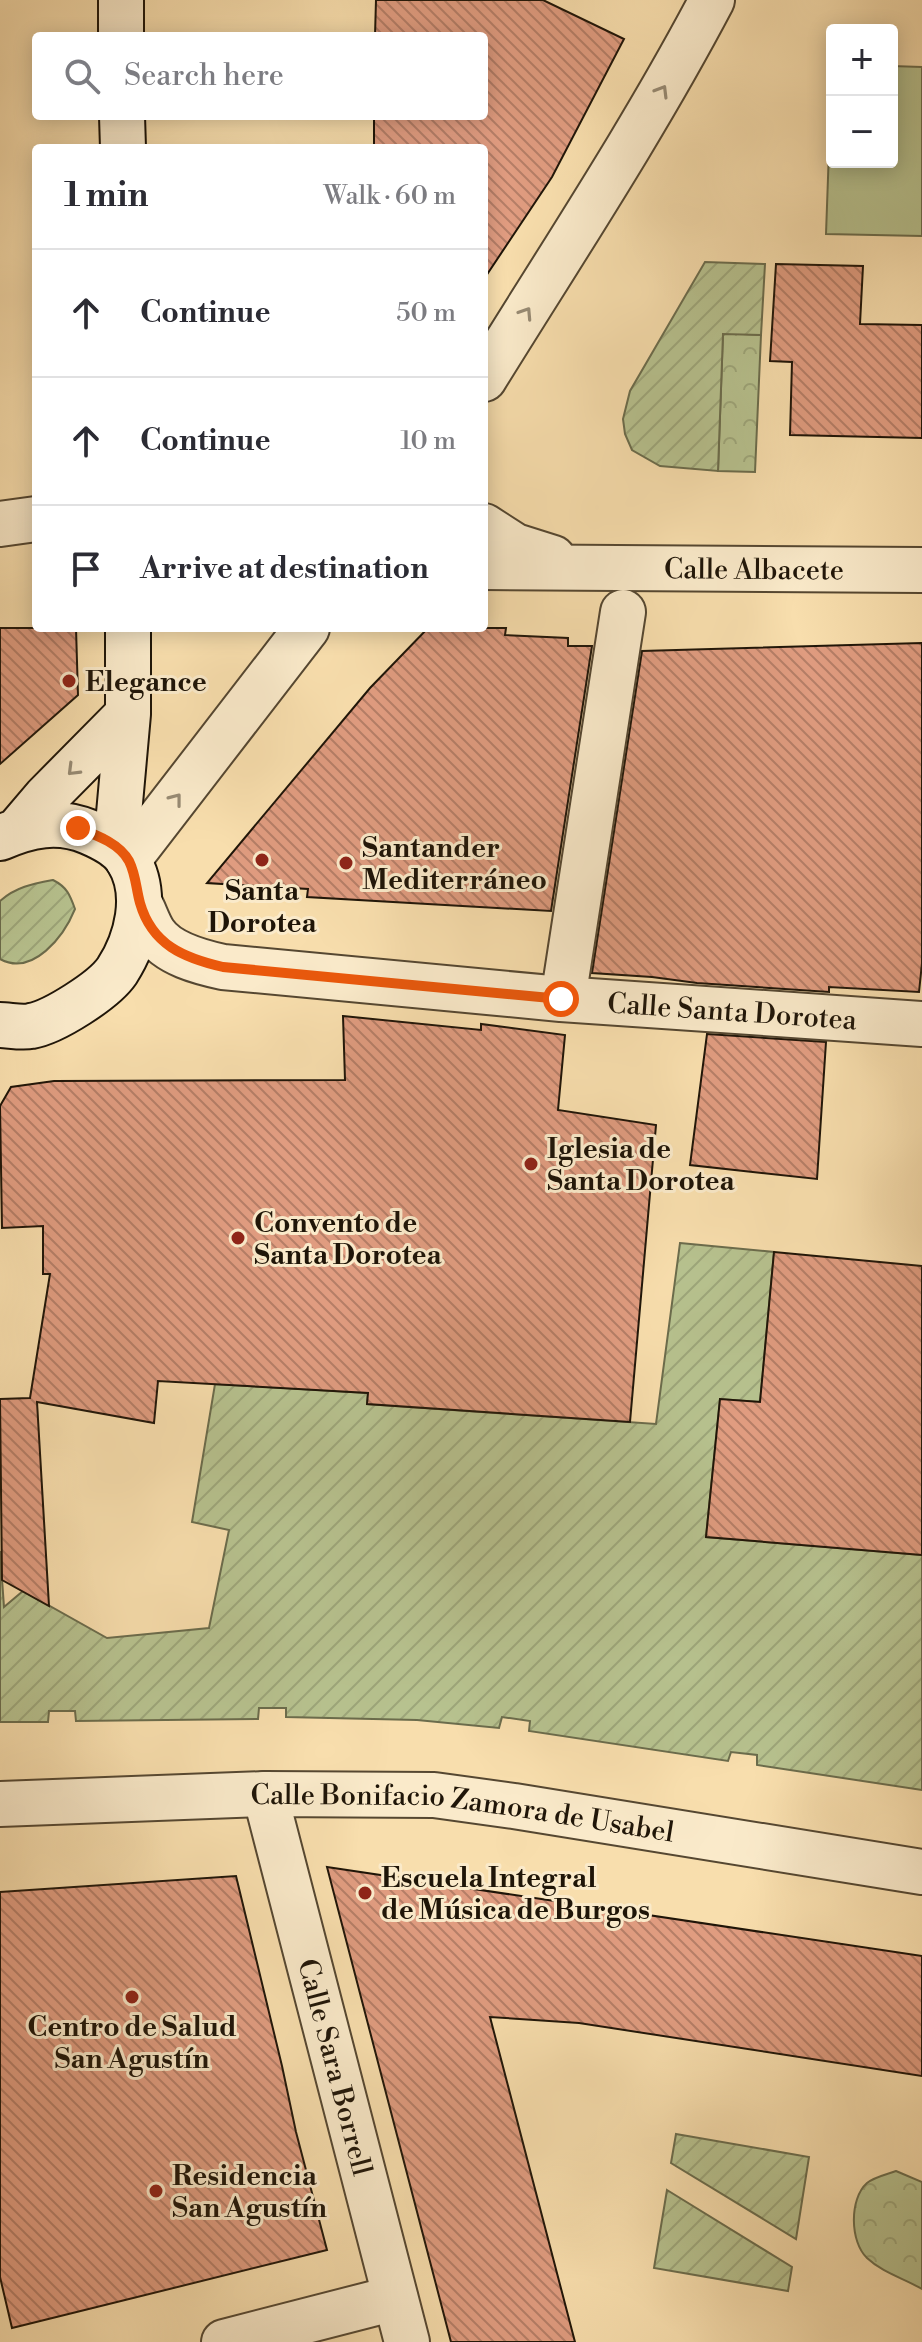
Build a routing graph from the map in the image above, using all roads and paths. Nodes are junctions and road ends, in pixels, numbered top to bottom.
1 (121, 0) edge
2 (712, 0) edge
3 (121, 32) edge
4 (122, 120) edge
5 (123, 144) edge
6 (488, 373) edge
7 (32, 520) edge
8 (0, 524) edge
9 (488, 529) edge
10 (488, 567) edge
11 (586, 568) junction
12 (922, 570) edge
13 (623, 612) dead end
14 (128, 632) edge
15 (304, 632) edge
16 (128, 714) junction
17 (9, 834) edge
18 (122, 853) junction
19 (140, 904) junction
20 (566, 980) dead end
21 (922, 1024) edge
22 (10, 1033) edge
23 (265, 1794) junction
24 (0, 1804) edge
25 (922, 1872) edge
26 (395, 2298) junction
27 (224, 2342) edge
28 (407, 2342) edge

1 - 3 street
6 -> 2 street
4 - 5 street
7 - 8 street
9 - 11 street, Calle Albacete
10 - 11 street, Calle Albacete
11 - 12 street, Calle Albacete
13 - 20 street
14 - 16 street
18 -> 15 street
16 -> 17 street
16 - 18 street
17 - 18 street
18 - 19 street
19 - 21 street, Calle Santa Dorotea
19 - 22 street
23 - 24 street, Calle Bonifacio Zamora de Usabel
23 - 25 street, Calle Bonifacio Zamora de Usabel
23 - 26 street, Calle Sara Borrell
26 - 27 street
26 - 28 street, Calle Sara Borrell

